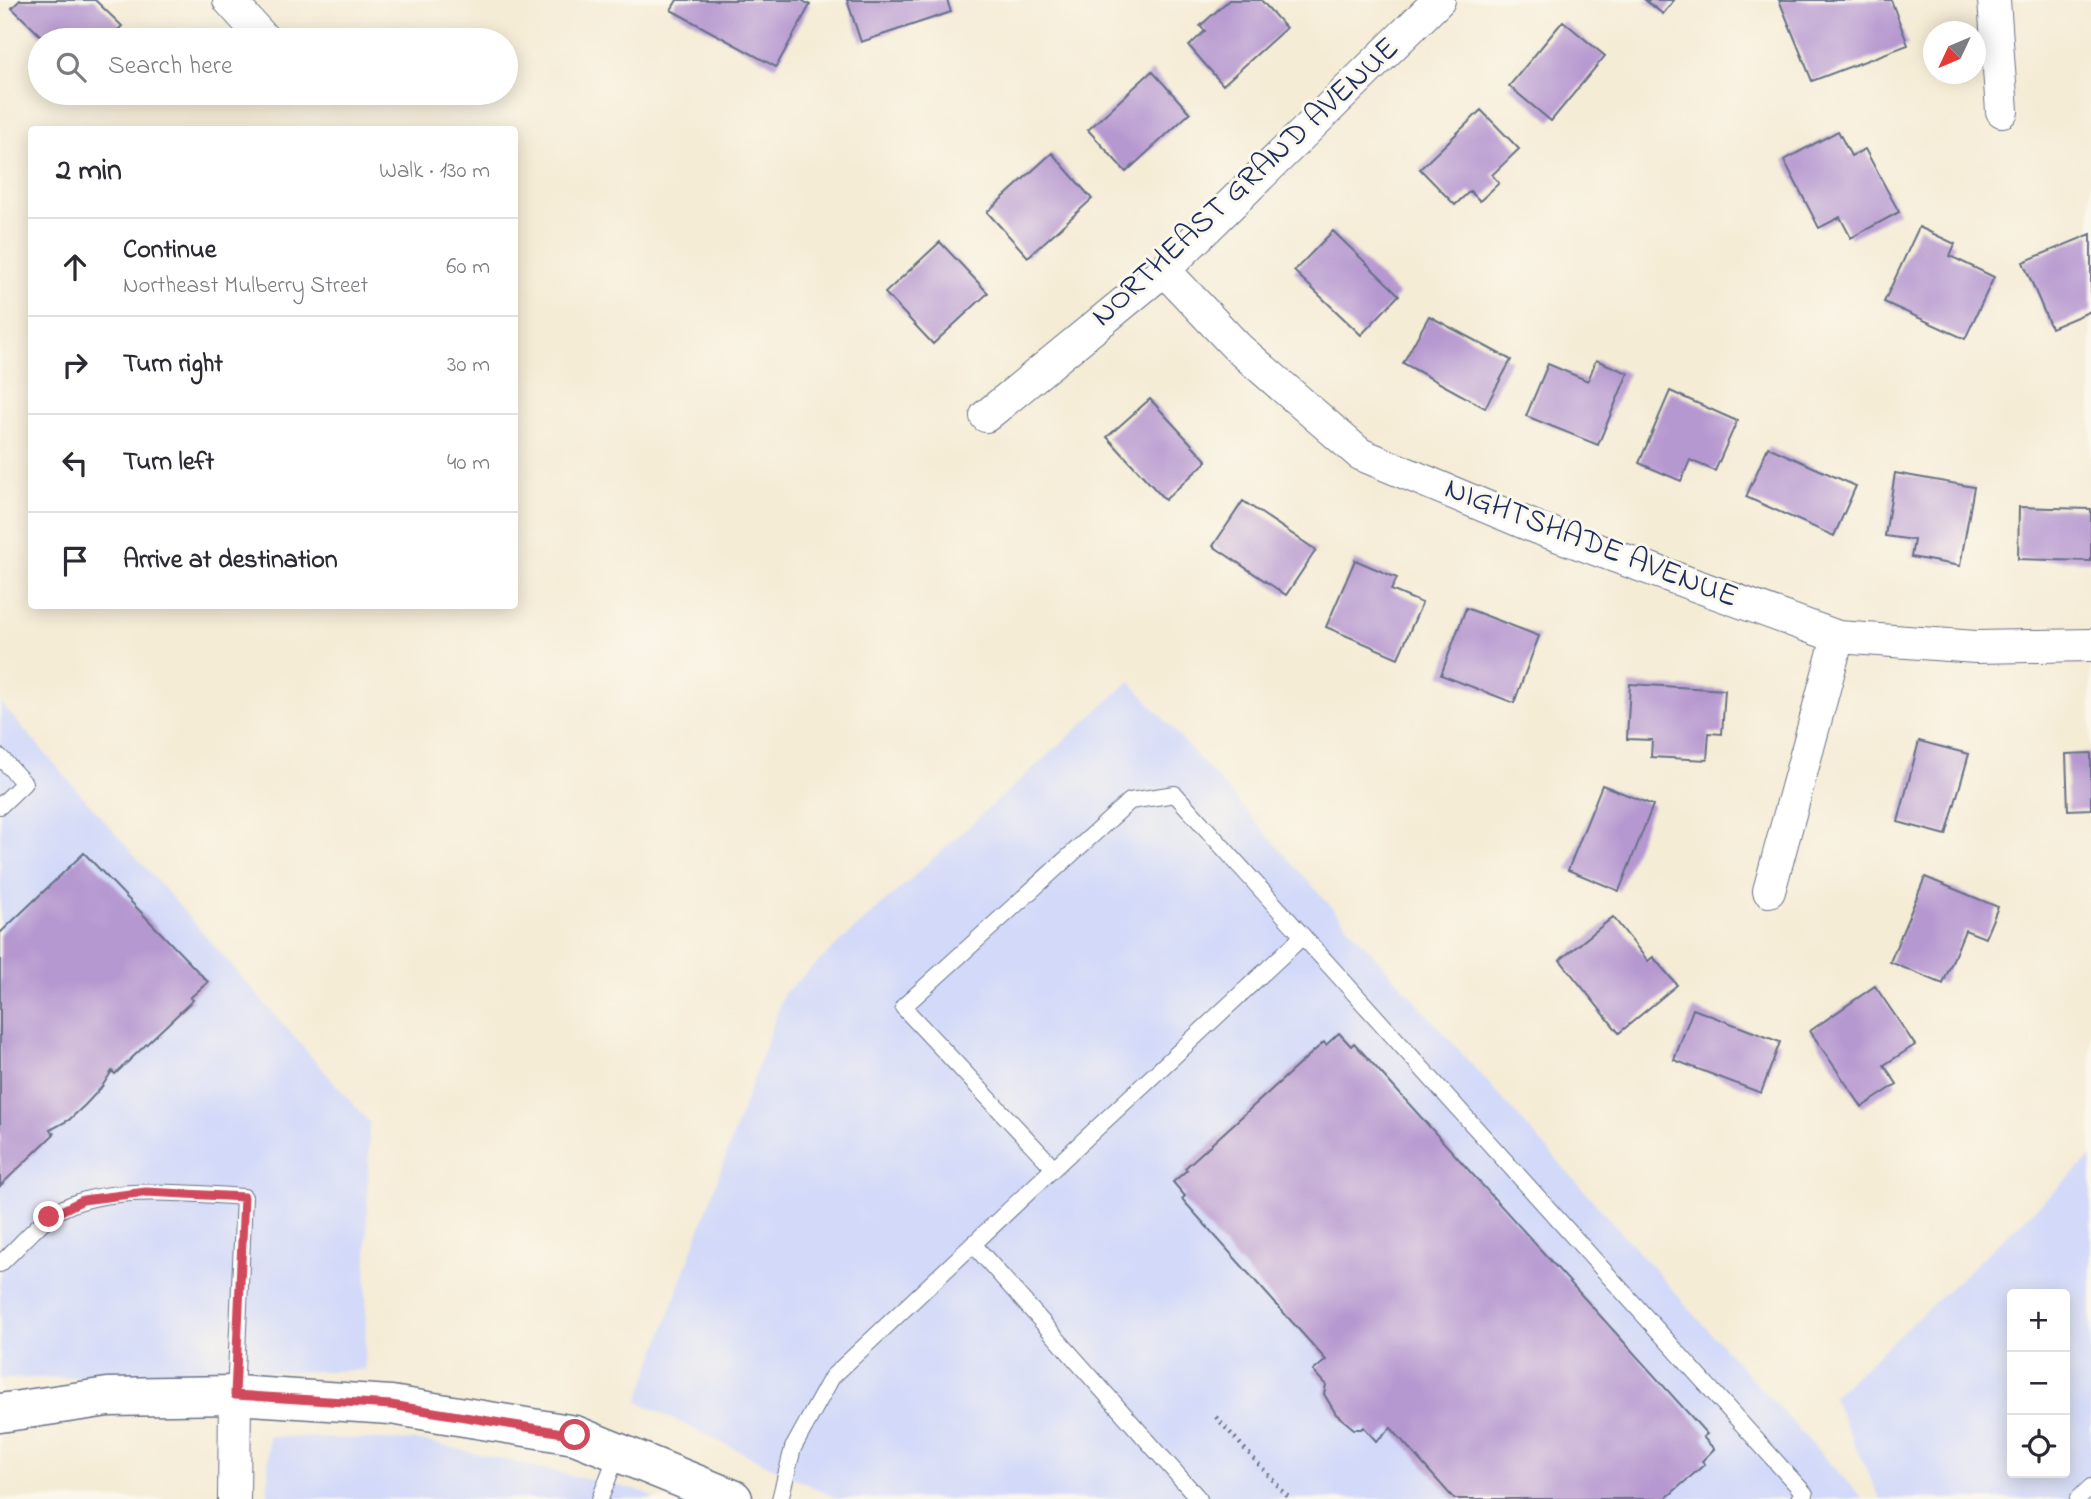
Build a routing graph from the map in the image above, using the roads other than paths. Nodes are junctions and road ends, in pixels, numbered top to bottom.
1 (229, 0) edge
2 (1438, 0) edge
3 (1994, 0) edge
4 (254, 28) edge
5 (2002, 111) dead end
6 (1164, 270) junction
7 (986, 416) dead end
8 (1838, 637) junction
9 (2091, 645) edge
10 (0, 757) edge
11 (0, 806) edge
12 (1769, 891) dead end
13 (1303, 936) junction
14 (1054, 1168) junction
15 (973, 1244) junction
16 (0, 1264) edge
17 (235, 1395) junction
18 (0, 1413) edge
19 (618, 1452) junction
20 (2091, 1487) edge
21 (234, 1499) edge
22 (600, 1499) edge
23 (733, 1499) edge
24 (780, 1499) edge
25 (1199, 1499) edge
26 (1800, 1499) edge
27 (2078, 1499) edge

1 - 4 street
2 - 6 street, NORTHEAST GRAND AVENUE
3 - 5 street
6 - 7 street, NORTHEAST GRAND AVENUE
6 - 8 street, NIGHTSHADE AVENUE
8 - 9 street, NIGHTSHADE AVENUE
8 - 12 street
10 - 11 lane
13 - 14 lane
13 - 14 lane
13 - 26 lane
14 - 15 lane
15 - 24 lane
15 - 25 lane
16 - 17 lane
17 - 18 street
17 - 19 street
17 - 21 street
19 - 22 lane
19 - 23 street
20 - 27 lane

